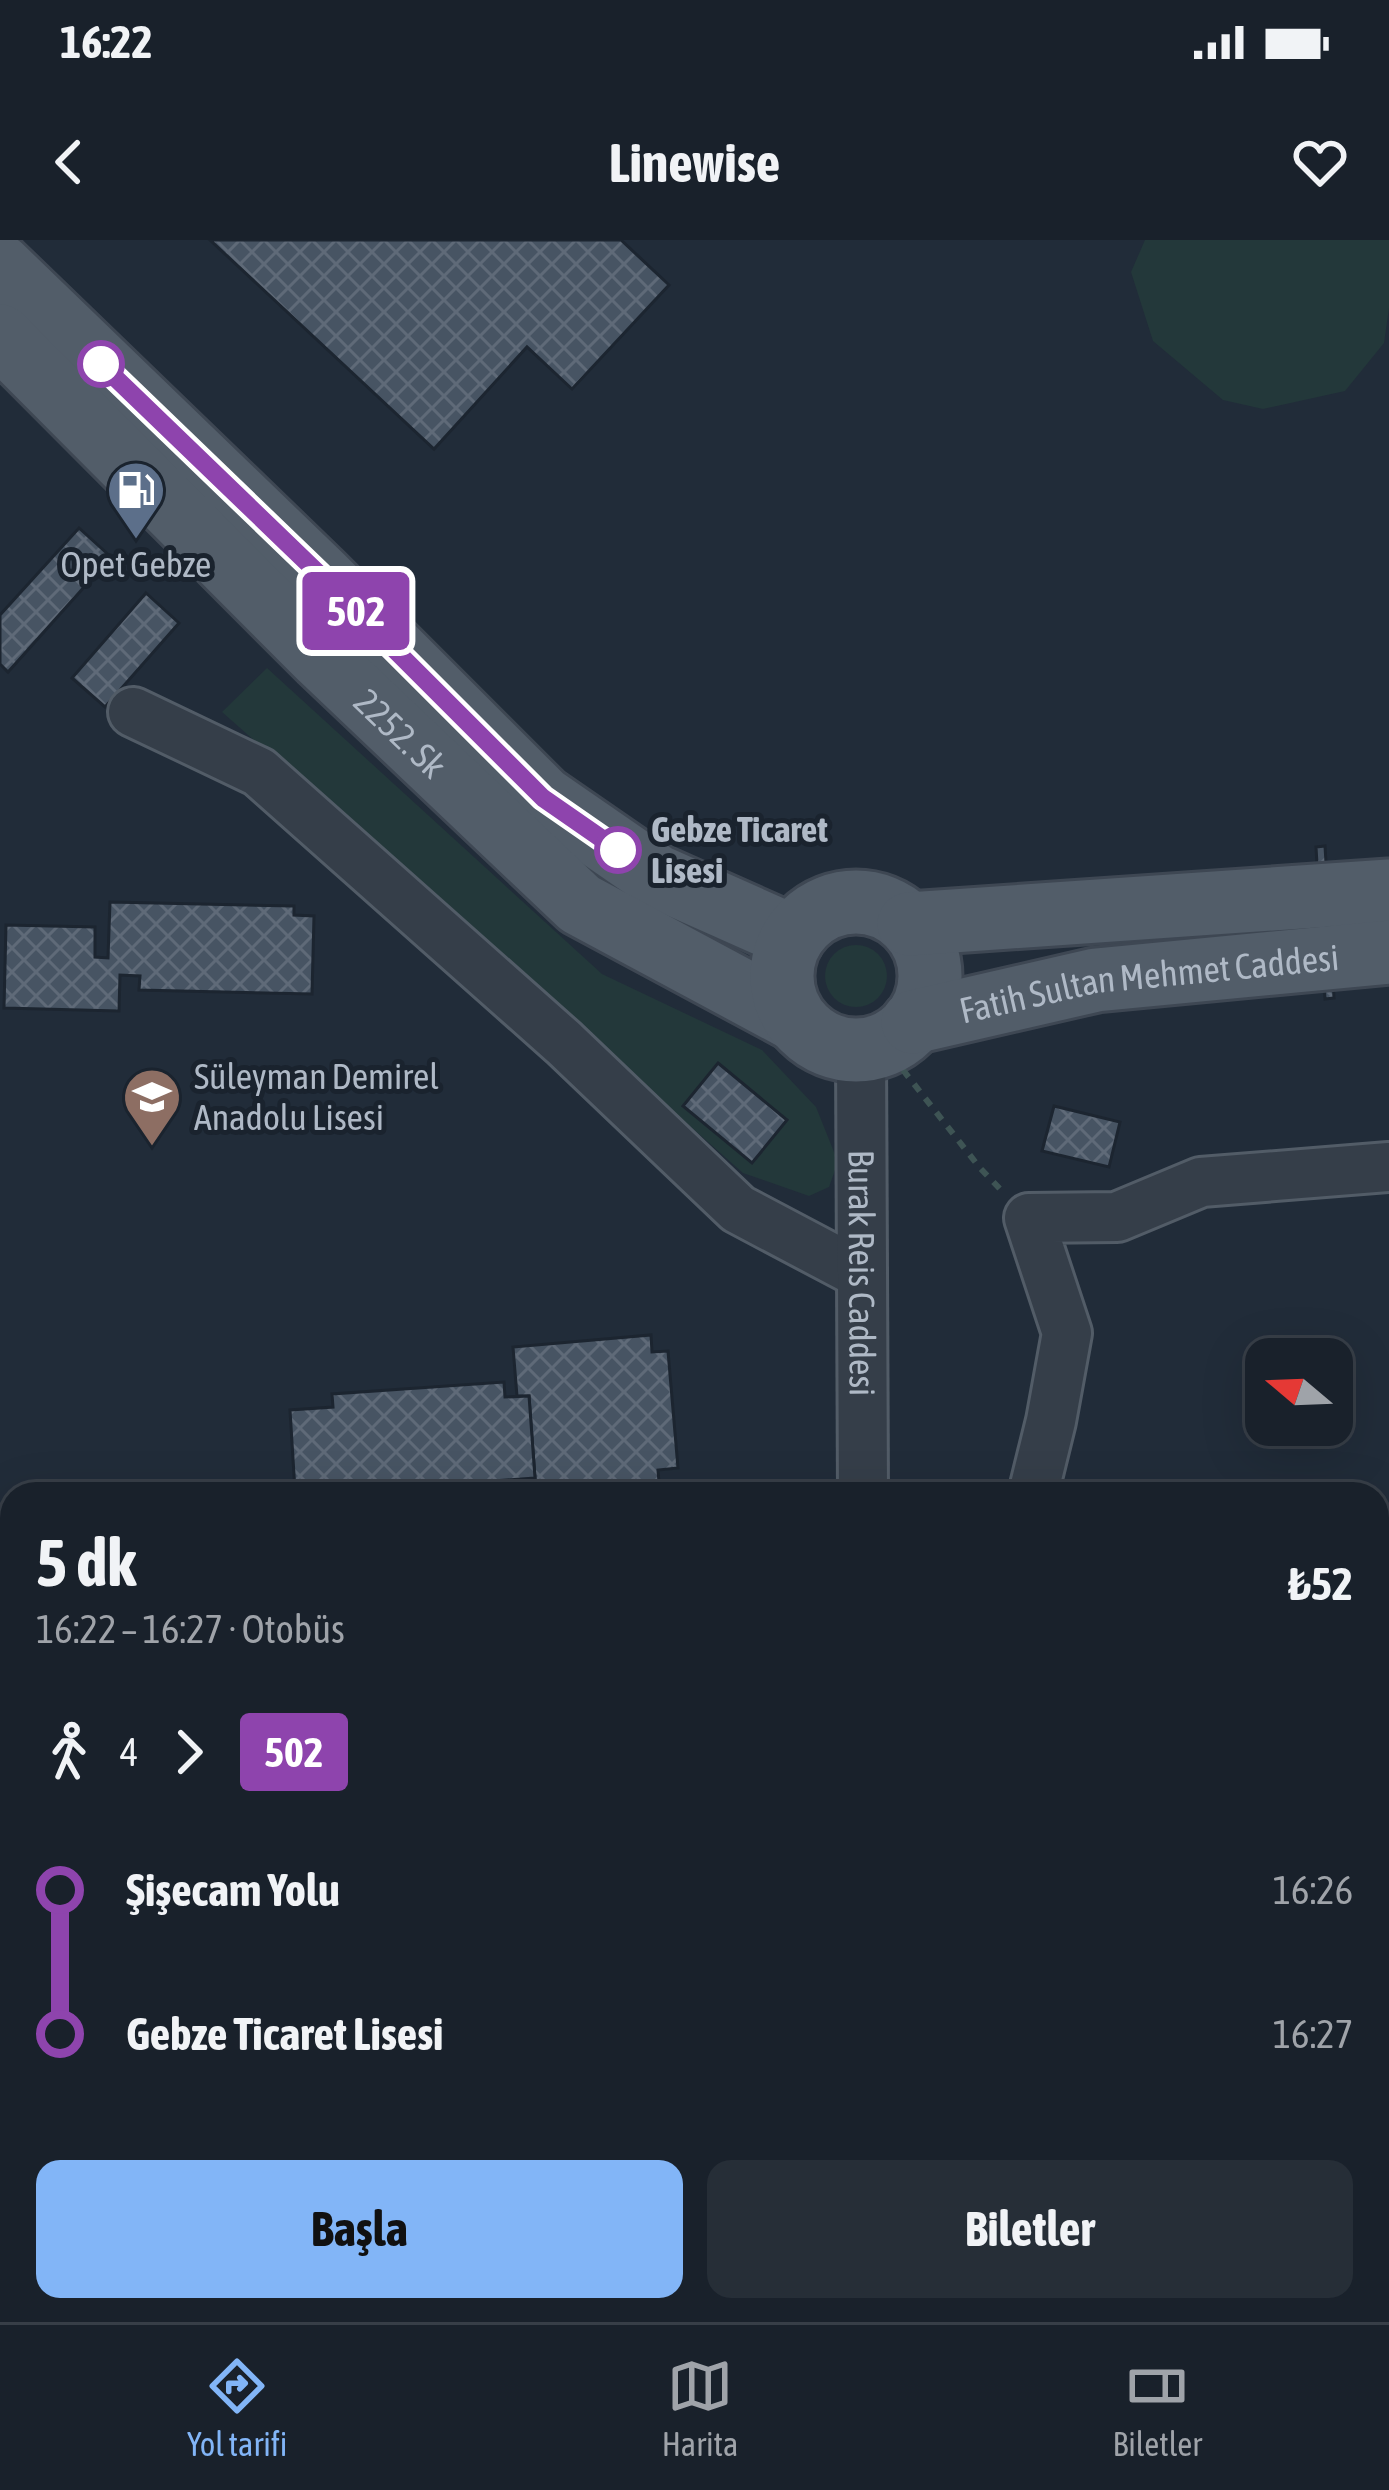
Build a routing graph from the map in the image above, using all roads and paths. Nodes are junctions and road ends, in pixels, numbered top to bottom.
1 (0, 266) edge
2 (0, 336) edge
3 (133, 712) dead end
4 (1389, 891) edge
5 (909, 924) junction
6 (793, 938) junction
7 (1389, 952) edge
8 (794, 1018) junction
9 (886, 1039) junction
10 (1389, 1167) edge
11 (1029, 1218) junction
12 (861, 1274) junction
13 (863, 1482) edge
14 (1036, 1482) edge

1 - 6 main road, 2252. Sk
2 - 8 main road, 2252. Sk
3 - 12 street
4 - 5 main road, Fatih Sultan Mehmet Caddesi
5 - 6 main road
5 - 9 main road
6 - 8 main road
7 - 9 main road, Fatih Sultan Mehmet Caddesi
8 - 9 main road
9 - 11 path
9 - 12 street, Burak Reis Caddesi
10 - 11 street
11 - 14 street
12 - 13 street, Burak Reis Caddesi

